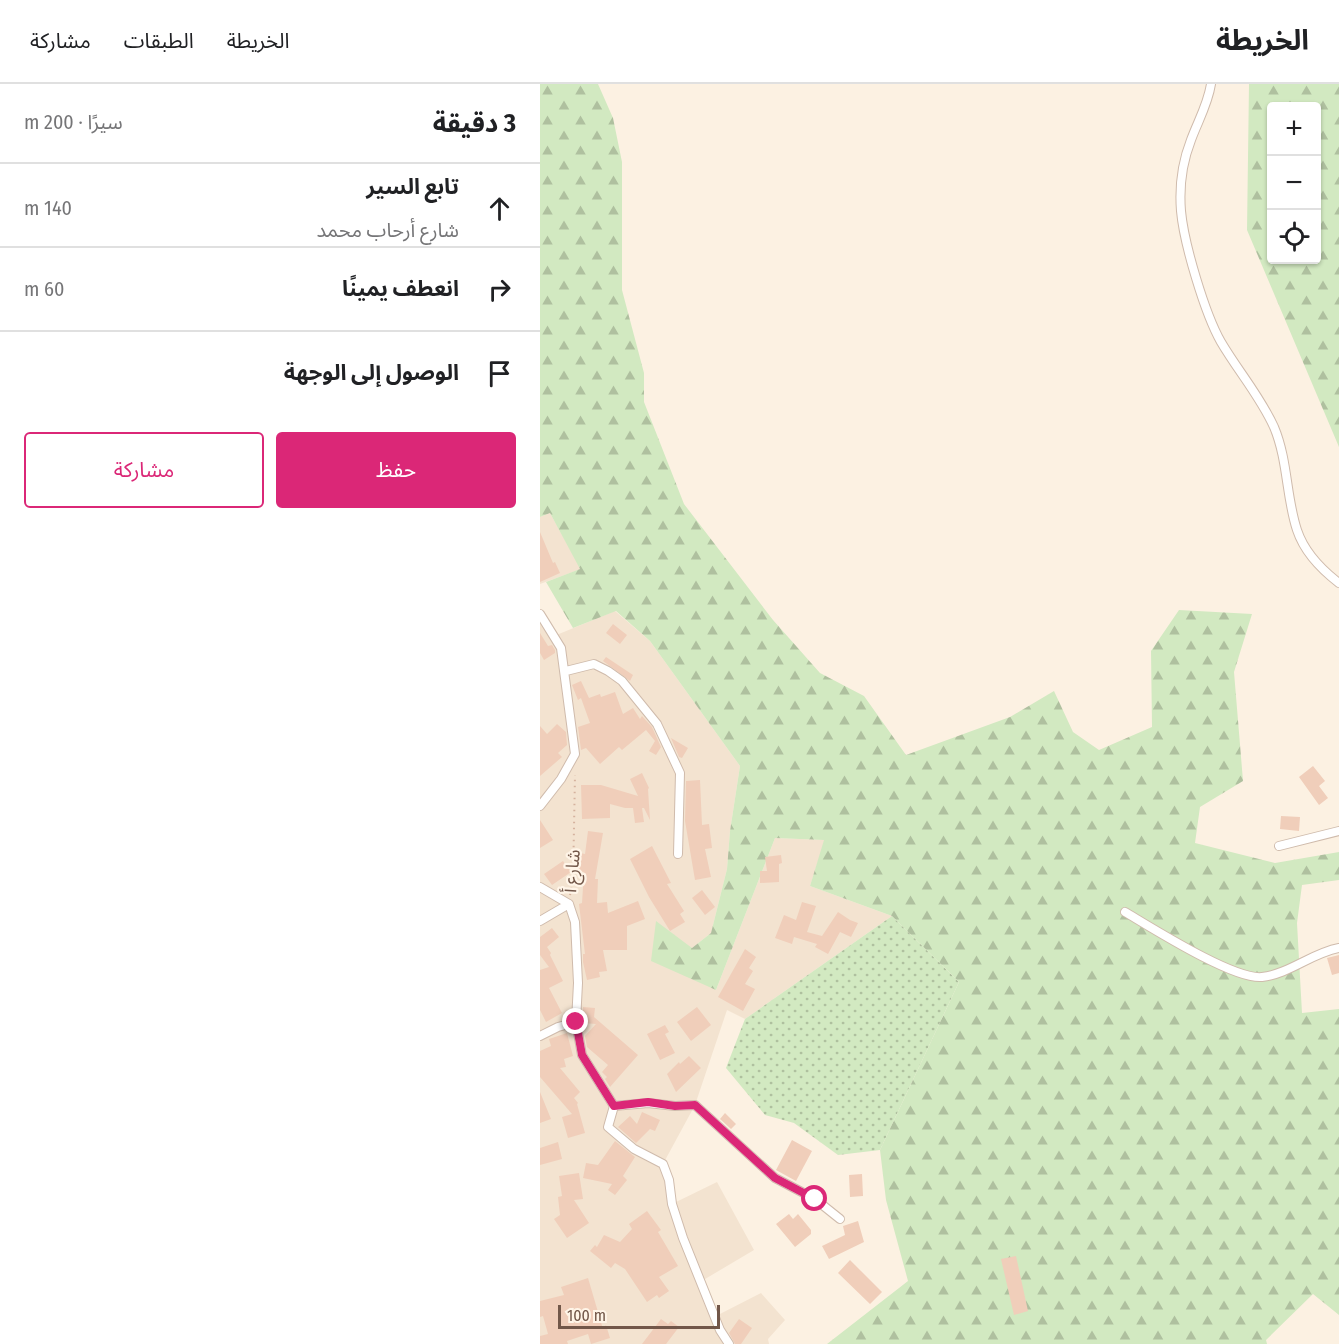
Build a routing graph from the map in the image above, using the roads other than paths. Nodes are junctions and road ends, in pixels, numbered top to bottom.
1 (1211, 84) edge
2 (1339, 583) edge
3 (540, 614) edge
4 (566, 671) junction
5 (540, 806) edge
6 (1339, 831) edge
7 (1279, 846) dead end
8 (678, 854) dead end
9 (540, 887) edge
10 (569, 904) junction
11 (1125, 912) dead end
12 (540, 921) edge
13 (1339, 948) edge
14 (576, 1022) junction
15 (540, 1036) edge
16 (614, 1106) junction
17 (840, 1219) dead end
18 (729, 1344) edge

1 - 2 street
3 - 4 street
4 - 5 street
4 - 8 street
6 - 7 street
9 - 10 street
10 - 12 street
10 - 14 street, شارع أ
11 - 13 street
14 - 15 street
14 - 16 street, شارع أ
16 - 17 street
16 - 18 street

